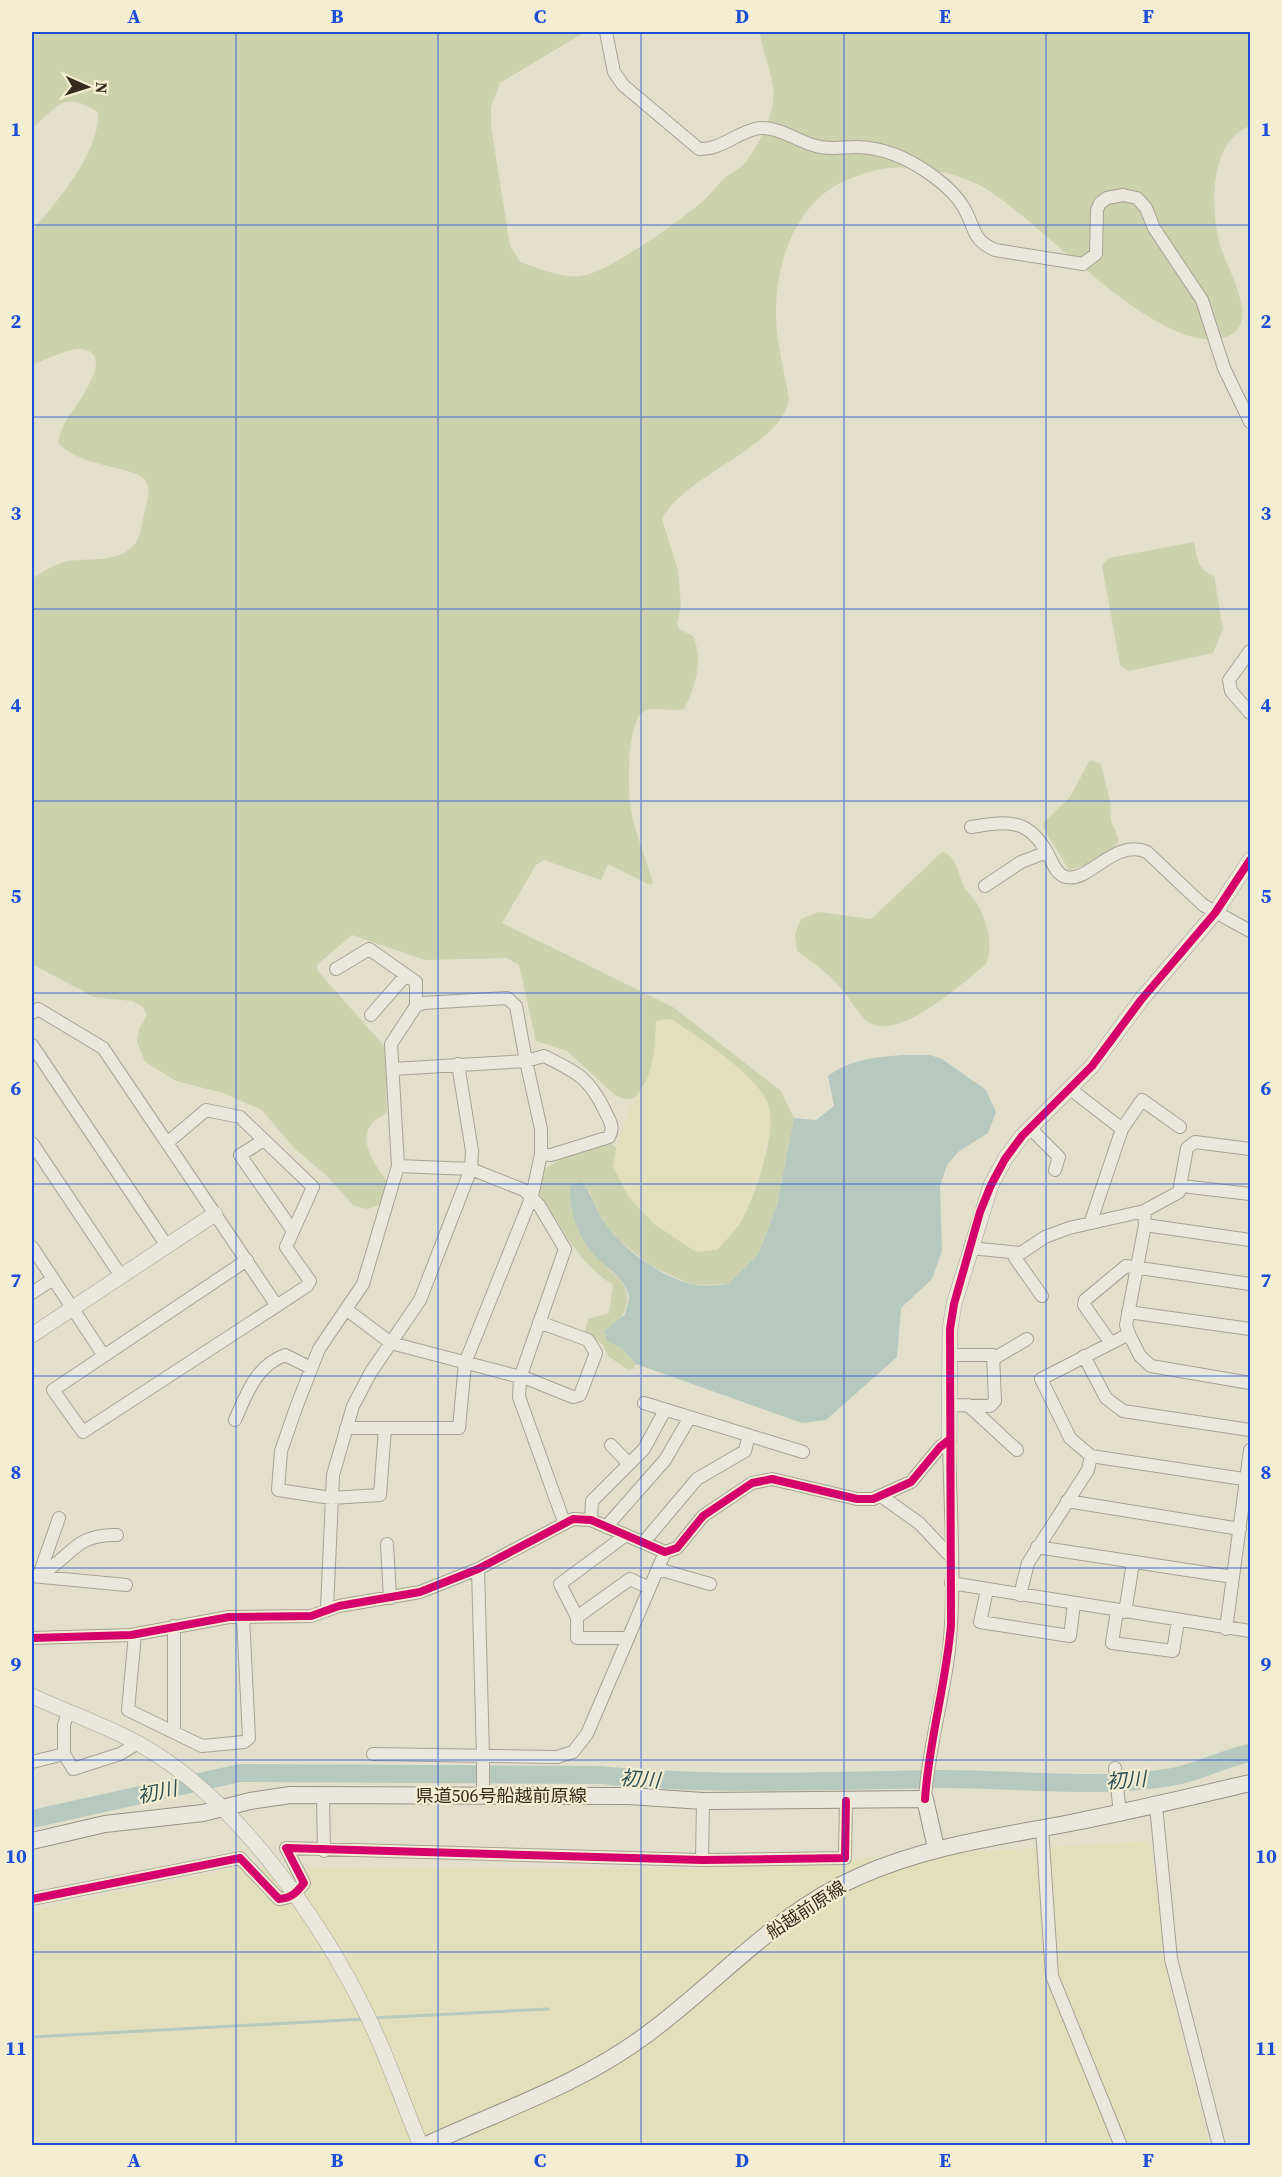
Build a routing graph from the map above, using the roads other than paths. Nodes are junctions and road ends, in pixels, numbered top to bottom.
1 (606, 32) edge
2 (1251, 422) edge
3 (1251, 651) edge
4 (1251, 713) edge
5 (971, 827) dead end
6 (1047, 852) junction
7 (1251, 860) edge
8 (985, 886) dead end
9 (1215, 914) junction
10 (1251, 931) edge
11 (336, 969) dead end
12 (406, 975) junction
13 (416, 1006) junction
14 (32, 1013) edge
15 (371, 1015) dead end
16 (32, 1045) edge
17 (526, 1061) junction
18 (458, 1064) junction
19 (393, 1069) junction
20 (1069, 1088) junction
21 (1180, 1127) dead end
22 (1030, 1128) junction
23 (1122, 1129) junction
24 (264, 1140) junction
25 (32, 1143) edge
26 (167, 1143) junction
27 (1251, 1149) edge
28 (542, 1154) junction
29 (398, 1166) junction
30 (471, 1168) junction
31 (1055, 1170) dead end
32 (1182, 1186) junction
33 (1251, 1194) edge
34 (532, 1196) junction
35 (1144, 1211) junction
36 (215, 1214) junction
37 (1091, 1221) junction
38 (1145, 1226) junction
39 (293, 1232) junction
40 (1251, 1240) edge
41 (167, 1246) junction
42 (32, 1247) edge
43 (970, 1248) junction
44 (1015, 1253) junction
45 (246, 1260) junction
46 (1136, 1269) junction
47 (121, 1276) junction
48 (53, 1279) junction
49 (1251, 1284) edge
50 (32, 1293) edge
51 (1042, 1296) dead end
52 (277, 1306) junction
53 (72, 1308) junction
54 (347, 1310) junction
55 (1128, 1312) junction
56 (539, 1322) junction
57 (1251, 1329) edge
58 (1129, 1334) junction
59 (32, 1335) edge
60 (1027, 1338) dead end
61 (1110, 1342) junction
62 (391, 1343) junction
63 (950, 1355) junction
64 (104, 1356) junction
65 (1084, 1356) junction
66 (995, 1358) junction
67 (465, 1363) junction
68 (311, 1368) junction
69 (520, 1378) junction
70 (1251, 1383) edge
71 (645, 1403) dead end
72 (949, 1405) junction
73 (968, 1405) junction
74 (665, 1410) junction
75 (690, 1417) junction
76 (235, 1420) dead end
77 (346, 1428) junction
78 (385, 1428) junction
79 (1251, 1430) edge
80 (748, 1435) junction
81 (949, 1440) junction
82 (610, 1445) dead end
83 (1017, 1450) dead end
84 (1251, 1450) edge
85 (803, 1452) dead end
86 (1091, 1456) junction
87 (629, 1464) junction
88 (1249, 1480) edge
89 (882, 1497) junction
90 (331, 1498) junction
91 (1067, 1501) junction
92 (60, 1518) dead end
93 (591, 1520) junction
94 (564, 1522) junction
95 (606, 1527) junction
96 (1240, 1529) junction
97 (117, 1535) dead end
98 (626, 1535) junction
99 (643, 1543) junction
100 (387, 1544) dead end
101 (1037, 1547) junction
102 (665, 1552) junction
103 (951, 1557) junction
104 (1133, 1563) junction
105 (478, 1569) junction
106 (658, 1569) junction
107 (35, 1575) edge
108 (1233, 1577) junction
109 (951, 1583) junction
110 (710, 1584) dead end
111 (126, 1585) dead end
112 (649, 1588) junction
113 (987, 1590) junction
114 (1020, 1595) junction
115 (390, 1598) junction
116 (1074, 1604) junction
117 (327, 1609) junction
118 (1121, 1612) junction
119 (243, 1617) junction
120 (577, 1617) junction
121 (1178, 1621) junction
122 (174, 1626) junction
123 (1226, 1629) junction
124 (1251, 1631) edge
125 (135, 1635) junction
126 (32, 1638) edge
127 (627, 1638) junction
128 (32, 1696) edge
129 (68, 1712) junction
130 (174, 1732) junction
131 (140, 1744) junction
132 (64, 1754) junction
133 (373, 1754) dead end
134 (483, 1758) junction
135 (32, 1762) edge
136 (1115, 1768) dead end
137 (1244, 1784) edge
138 (480, 1792) junction
139 (323, 1795) junction
140 (925, 1799) junction
141 (703, 1801) junction
142 (846, 1801) junction
143 (216, 1804) junction
144 (1156, 1806) junction
145 (1120, 1813) junction
146 (1042, 1828) junction
147 (32, 1841) edge
148 (936, 1848) junction
149 (324, 1851) junction
150 (702, 1860) junction
151 (295, 1894) junction
152 (32, 1899) edge
153 (422, 2145) edge
154 (1121, 2145) edge
155 (1219, 2145) edge

1 - 2 street
3 - 4 street
5 - 6 street
6 - 8 street
6 - 9 street
7 - 9 street
9 - 10 street
9 - 20 street
11 - 12 street
12 - 13 street
12 - 15 street
13 - 17 street
13 - 19 street
14 - 26 street
16 - 41 street
17 - 18 street
17 - 28 street
17 - 28 street
18 - 19 street
18 - 30 street
19 - 29 street
20 - 22 street
20 - 23 street
21 - 23 street
22 - 31 street
22 - 43 street
23 - 37 street
24 - 26 street
24 - 39 street
24 - 39 street
25 - 47 street
26 - 36 street
27 - 32 street
28 - 34 street
29 - 30 street
29 - 54 street
30 - 34 street
30 - 62 street
32 - 33 street
32 - 35 street
34 - 56 street
34 - 67 street
35 - 37 street
35 - 38 street
36 - 41 street
36 - 45 street
37 - 44 street
38 - 40 street
38 - 46 street
39 - 52 street
41 - 47 street
42 - 48 street
43 - 44 street
43 - 63 street
44 - 51 street
45 - 52 street
45 - 64 street
46 - 49 street
46 - 55 street
46 - 61 street
47 - 53 street
48 - 50 street
48 - 53 street
52 - 64 street
53 - 59 street
53 - 64 street
54 - 62 street
54 - 68 street
55 - 57 street
55 - 58 street
56 - 69 street
56 - 69 street
58 - 61 street
58 - 70 street
60 - 66 street
61 - 65 street
62 - 67 street
62 - 77 street
63 - 66 street
63 - 72 street
65 - 79 street
65 - 86 street
66 - 73 street
67 - 69 street
67 - 78 street
68 - 76 street
68 - 90 street
69 - 94 street
71 - 74 street
72 - 73 street
72 - 81 street
73 - 83 street
74 - 75 street
74 - 87 street
75 - 80 street
75 - 95 street
77 - 78 street
77 - 90 street
78 - 90 street
80 - 85 street
80 - 99 street
81 - 89 street
81 - 103 street
82 - 87 street
84 - 88 street
86 - 88 street
86 - 91 street
87 - 93 street
88 - 96 street
89 - 102 street
89 - 103 street
90 - 117 street
91 - 96 street
91 - 101 street
92 - 107 street
93 - 94 street
93 - 95 street
94 - 105 street
95 - 98 street
96 - 108 street
97 - 107 street
98 - 99 street
98 - 120 street
99 - 102 street
100 - 115 street
101 - 104 street
101 - 114 street
102 - 106 street
103 - 109 street
104 - 108 street
104 - 118 street
105 - 115 street
105 - 134 street
106 - 110 street
106 - 112 street
107 - 111 street
108 - 123 street
109 - 113 street
109 - 140 street
112 - 120 street
112 - 127 street
113 - 114 street
113 - 116 street
114 - 116 street
115 - 117 street
116 - 118 street
117 - 119 street
118 - 121 street
118 - 121 street
119 - 122 street
119 - 130 street
120 - 127 street
121 - 123 street
122 - 125 street
122 - 130 street
123 - 124 street
125 - 126 street
125 - 130 street
127 - 134 street
128 - 129 street
129 - 131 street
129 - 132 street
131 - 132 street
131 - 143 street
132 - 135 street
133 - 134 street
134 - 138 street
136 - 145 street
137 - 144 main road, 船越前原線
138 - 139 main road, 県道506号船越前原線
138 - 141 main road, 県道506号船越前原線
139 - 143 main road, 県道506号船越前原線
139 - 149 street
140 - 142 main road, 県道506号船越前原線
140 - 148 main road
141 - 142 main road, 県道506号船越前原線
141 - 150 street
142 - 150 street
143 - 147 main road, 県道506号船越前原線
143 - 151 street
144 - 145 main road, 船越前原線
144 - 155 street
145 - 146 main road, 船越前原線
146 - 148 main road, 船越前原線
146 - 154 street
148 - 153 main road, 船越前原線
149 - 150 street
149 - 151 street
151 - 152 street
151 - 153 street

